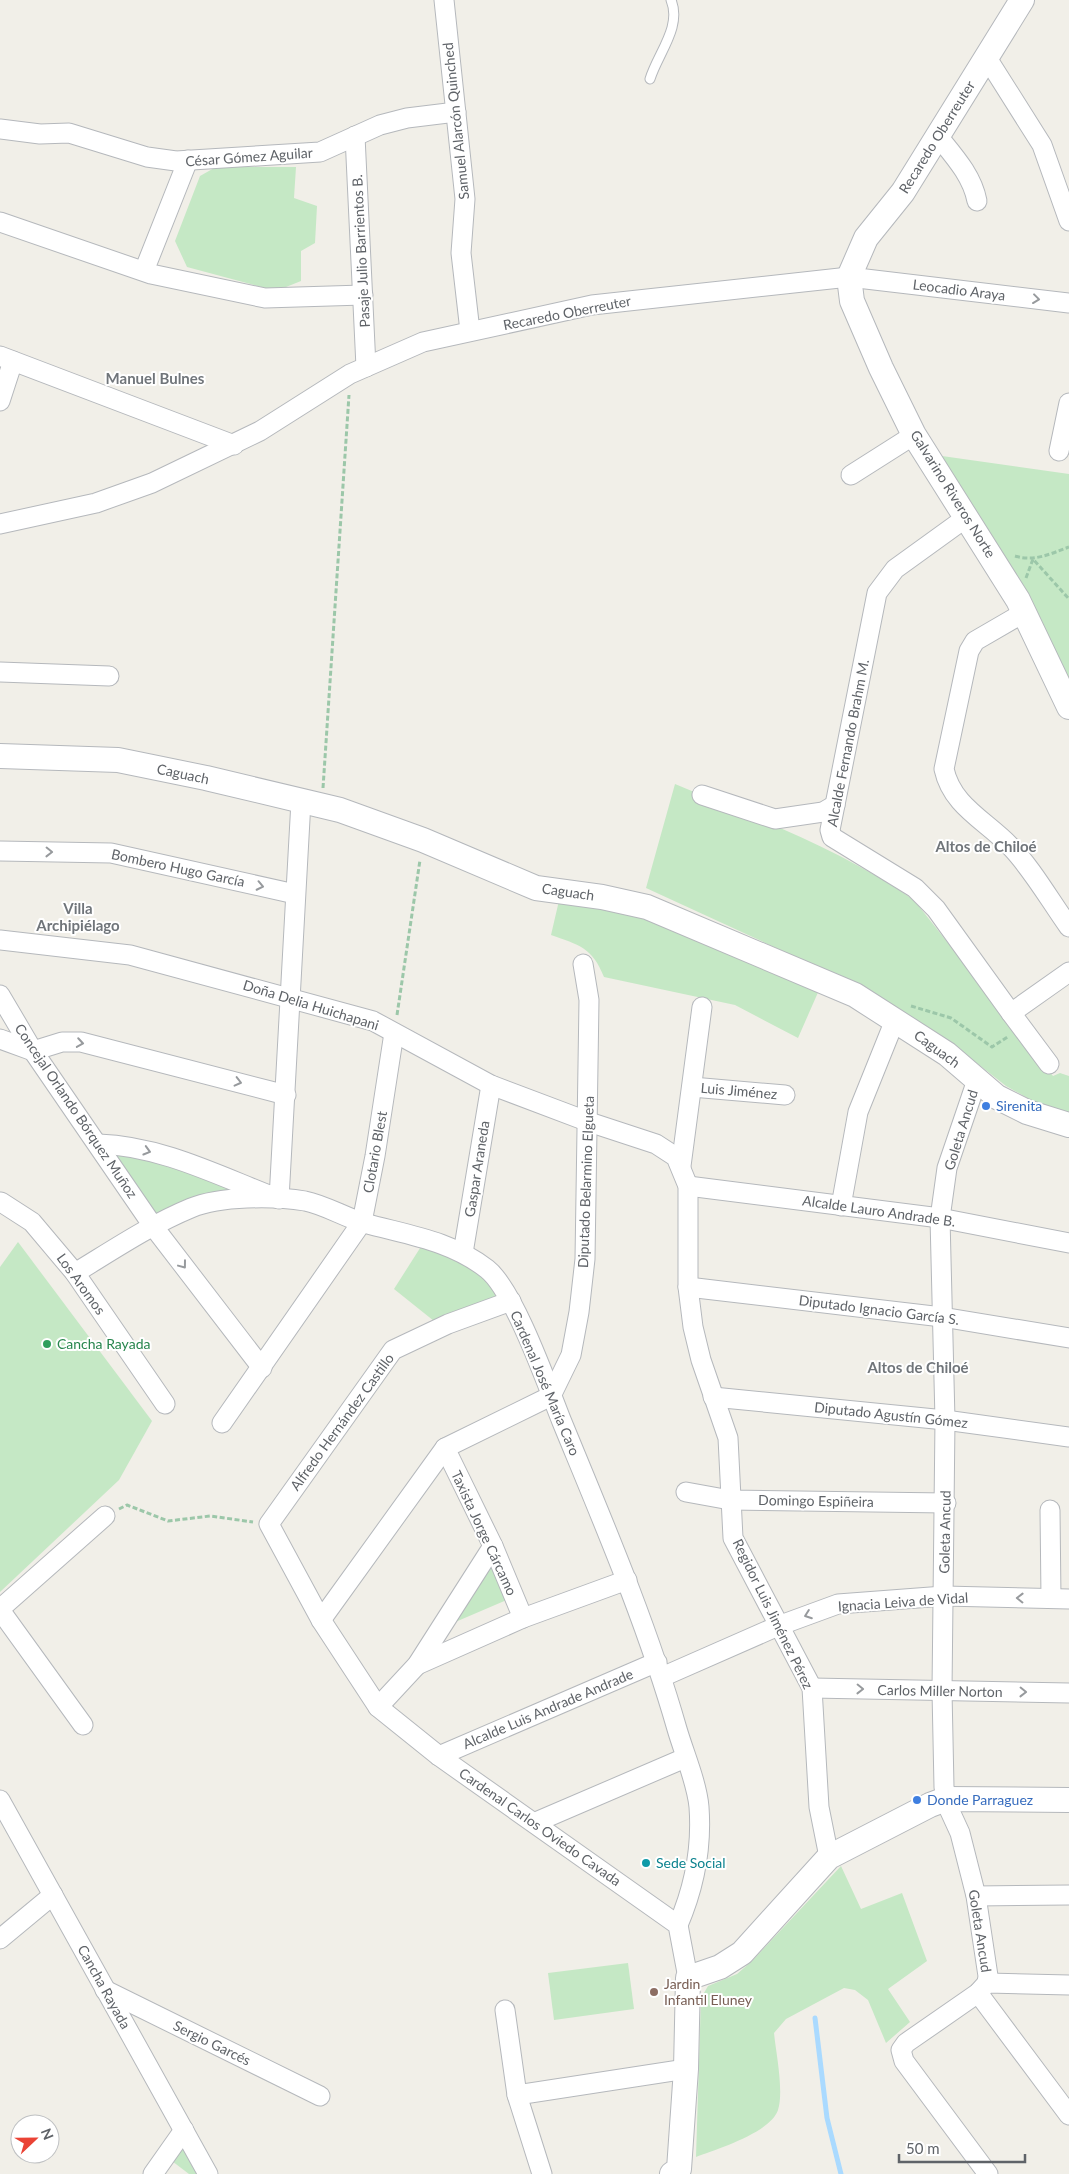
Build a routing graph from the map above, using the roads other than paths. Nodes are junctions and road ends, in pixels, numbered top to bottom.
1 (444, 0) edge
2 (671, 0) edge
3 (1022, 0) edge
4 (987, 58) junction
5 (650, 79) dead end
6 (456, 112) junction
7 (0, 129) edge
8 (937, 135) junction
9 (356, 136) junction
10 (188, 160) junction
11 (977, 202) dead end
12 (1069, 221) edge
13 (0, 222) edge
14 (144, 272) junction
15 (849, 277) junction
16 (363, 295) junction
17 (1069, 303) edge
18 (470, 331) junction
19 (6, 359) edge
20 (358, 370) junction
21 (0, 400) edge
22 (1069, 403) edge
23 (914, 435) junction
24 (234, 445) junction
25 (1060, 451) dead end
26 (851, 475) dead end
27 (967, 517) junction
28 (0, 524) edge
29 (1025, 612) junction
30 (0, 672) edge
31 (109, 676) dead end
32 (1069, 707) edge
33 (0, 756) edge
34 (0, 769) edge
35 (702, 795) dead end
36 (311, 803) junction
37 (835, 806) junction
38 (0, 851) edge
39 (295, 894) junction
40 (1069, 927) edge
41 (0, 940) edge
42 (583, 964) dead end
43 (1069, 972) edge
44 (0, 995) edge
45 (289, 997) junction
46 (702, 1007) dead end
47 (895, 1020) junction
48 (1016, 1021) junction
49 (394, 1033) junction
50 (0, 1039) edge
51 (33, 1051) junction
52 (1049, 1064) dead end
53 (977, 1080) junction
54 (491, 1085) junction
55 (692, 1087) junction
56 (286, 1095) junction
57 (785, 1095) dead end
58 (589, 1122) junction
59 (1069, 1125) edge
60 (99, 1144) junction
61 (682, 1166) junction
62 (688, 1186) junction
63 (279, 1199) junction
64 (0, 1202) edge
65 (840, 1206) junction
66 (940, 1218) junction
67 (362, 1222) junction
68 (154, 1226) junction
69 (1069, 1243) edge
70 (463, 1253) junction
71 (75, 1273) junction
72 (688, 1287) junction
73 (511, 1301) junction
74 (942, 1317) junction
75 (1069, 1338) edge
76 (262, 1368) junction
77 (552, 1396) junction
78 (713, 1397) junction
79 (164, 1404) dead end
80 (945, 1420) junction
81 (222, 1422) dead end
82 (1069, 1437) edge
83 (445, 1448) junction
84 (686, 1492) dead end
85 (730, 1500) junction
86 (946, 1503) junction
87 (1050, 1510) dead end
88 (105, 1516) road end
89 (270, 1524) joint
90 (493, 1546) junction
91 (627, 1580) junction
92 (944, 1596) junction
93 (1060, 1598) edge
94 (0, 1610) edge
95 (523, 1618) junction
96 (321, 1620) junction
97 (778, 1626) junction
98 (417, 1665) junction
99 (660, 1670) junction
100 (812, 1688) junction
101 (942, 1691) junction
102 (1069, 1693) edge
103 (378, 1707) junction
104 (84, 1725) dead end
105 (439, 1756) junction
106 (685, 1758) junction
107 (946, 1799) junction
108 (0, 1800) edge
109 (1069, 1800) edge
110 (536, 1822) junction
111 (829, 1857) junction
112 (1069, 1894) edge
113 (54, 1895) junction
114 (976, 1896) junction
115 (678, 1925) junction
116 (0, 1940) edge
117 (688, 1978) junction
118 (1069, 1985) edge
119 (982, 1988) junction
120 (104, 1990) junction
121 (505, 2010) dead end
122 (686, 2069) junction
123 (517, 2095) junction
124 (320, 2096) dead end
125 (1069, 2115) edge
126 (184, 2130) junction
127 (682, 2171) edge
128 (153, 2174) edge
129 (208, 2174) edge
130 (542, 2174) edge
131 (988, 2174) edge

1 - 6 street, Samuel Alarcón Quinched
2 - 5 lane
3 - 4 street, Recaredo Oberreuter
4 - 8 street, Recaredo Oberreuter
4 - 12 street
6 - 9 street, César Gómez Aguilar
6 - 18 street, Samuel Alarcón Quinched
7 - 10 street, César Gómez Aguilar
8 - 11 street
8 - 15 street, Recaredo Oberreuter
9 - 10 street, César Gómez Aguilar
9 - 16 street, Pasaje Julio Barrientos B.
10 - 14 street
13 - 14 street
14 - 16 street
15 -> 17 street, Leocadio Araya
15 - 18 street, Recaredo Oberreuter
15 - 23 street, Galvarino Riveros Norte
16 - 20 street, Pasaje Julio Barrientos B.
18 - 20 street, Recaredo Oberreuter
19 - 21 street
19 - 24 street
20 - 24 street, Recaredo Oberreuter
22 - 25 street
23 - 26 street
23 - 27 street, Galvarino Riveros Norte
24 - 28 street, Recaredo Oberreuter
27 - 29 street, Galvarino Riveros Norte
27 - 37 street, Alcalde Fernando Brahm M.
29 - 32 street, Galvarino Riveros Norte
29 - 40 street
30 - 31 street
33 - 34 street
33 - 36 street, Caguach
35 - 37 street
36 - 39 street
36 - 47 street, Caguach
37 - 48 street, Alcalde Fernando Brahm M.
38 -> 39 street, Bombero Hugo García
39 - 45 street
41 - 45 street, Doña Delia Huichapani
42 - 58 street, Diputado Belarmino Elgueta
43 - 48 street
44 - 51 street, Concejal Orlando Bórquez Muñoz
45 - 49 street, Doña Delia Huichapani
45 - 56 street
46 - 55 street, Luis Jiménez
47 - 53 street, Caguach
47 - 65 street
48 - 52 street
49 - 54 street, Doña Delia Huichapani
49 - 67 street, Clotario Blest
50 - 51 street
51 -> 56 street
51 - 60 street, Concejal Orlando Bórquez Muñoz
53 - 59 street, Caguach
53 - 66 street, Goleta Ancud
54 - 58 street, Doña Delia Huichapani
54 - 70 street, Gaspar Araneda
55 - 57 street, Luis Jiménez
55 - 61 street, Luis Jiménez
56 - 63 street
58 - 61 street, Doña Delia Huichapani
58 - 77 street, Diputado Belarmino Elgueta
60 -> 63 street
60 - 68 street, Concejal Orlando Bórquez Muñoz
61 - 62 street, Regidor Luis Jiménez Pérez
62 - 65 street, Alcalde Lauro Andrade B.
62 - 72 street, Regidor Luis Jiménez Pérez
63 - 67 street, Cardenal José María Caro
63 - 68 street, Cardenal José María Caro
64 - 71 street, Los Aromos
65 - 66 street, Alcalde Lauro Andrade B.
66 - 69 street, Alcalde Lauro Andrade B.
66 - 74 street, Goleta Ancud
67 - 70 street, Cardenal José María Caro
67 - 76 street, Clotario Blest
68 - 71 street, Cardenal José María Caro
68 -> 76 street, Concejal Orlando Bórquez Muñoz
70 - 73 street, Cardenal José María Caro
71 - 79 street, Los Aromos
72 - 74 street, Diputado Ignacio García S.
72 - 78 street, Regidor Luis Jiménez Pérez
73 - 77 street, Cardenal José María Caro
73 - 89 street, Alfredo Hernández Castillo
74 - 75 street, Diputado Ignacio García S.
74 - 80 street, Goleta Ancud
76 - 81 street, Clotario Blest
77 - 83 street
77 - 91 street, Cardenal José María Caro
78 - 80 street, Diputado Agustín Gómez
78 - 85 street, Regidor Luis Jiménez Pérez
80 - 82 street, Diputado Agustín Gómez
80 - 86 street, Goleta Ancud
83 - 90 street, Taxista Jorge Cárcamo
83 - 96 street
84 - 85 street, Domingo Espiñeira
85 - 86 street, Domingo Espiñeira
85 - 97 street, Regidor Luis Jiménez Pérez
86 - 92 street, Goleta Ancud
87 - 93 street
88 - 94 street
89 - 96 street, Cardenal Carlos Oviedo Cavada
90 - 95 street, Taxista Jorge Cárcamo
90 - 98 street
91 - 95 street
91 - 99 street, Cardenal José María Caro
93 -> 92 street, Ignacia Leiva de Vidal
92 -> 97 street, Ignacia Leiva de Vidal
92 - 101 street, Goleta Ancud
94 - 104 street
95 - 98 street
96 - 103 street, Cardenal Carlos Oviedo Cavada
97 - 99 street, Ignacia Leiva de Vidal
97 - 100 street, Regidor Luis Jiménez Pérez
98 - 103 street
99 - 105 street, Alcalde Luis Andrade Andrade
99 - 106 street, Cardenal José María Caro
100 -> 101 street, Carlos Miller Norton
100 - 111 street, Regidor Luis Jiménez Pérez
101 -> 102 street, Carlos Miller Norton
101 - 107 street, Goleta Ancud
103 - 105 street, Cardenal Carlos Oviedo Cavada
105 - 110 street, Cardenal Carlos Oviedo Cavada
106 - 110 street
106 - 115 street, Cardenal José María Caro
107 - 109 street
107 - 111 street
107 - 114 street, Goleta Ancud
108 - 113 street, Cancha Rayada
110 - 115 street, Cardenal Carlos Oviedo Cavada
111 - 117 street
112 - 114 street
113 - 116 street
113 - 120 street, Cancha Rayada
114 - 119 street, Goleta Ancud
115 - 117 street
117 - 122 street
118 - 119 street
119 - 125 street
119 - 131 street
120 - 124 street, Sergio Garcés
120 - 126 street, Cancha Rayada
121 - 123 street
122 - 123 street
122 - 127 street
123 - 130 street
126 - 128 street
126 - 129 street, Cancha Rayada

